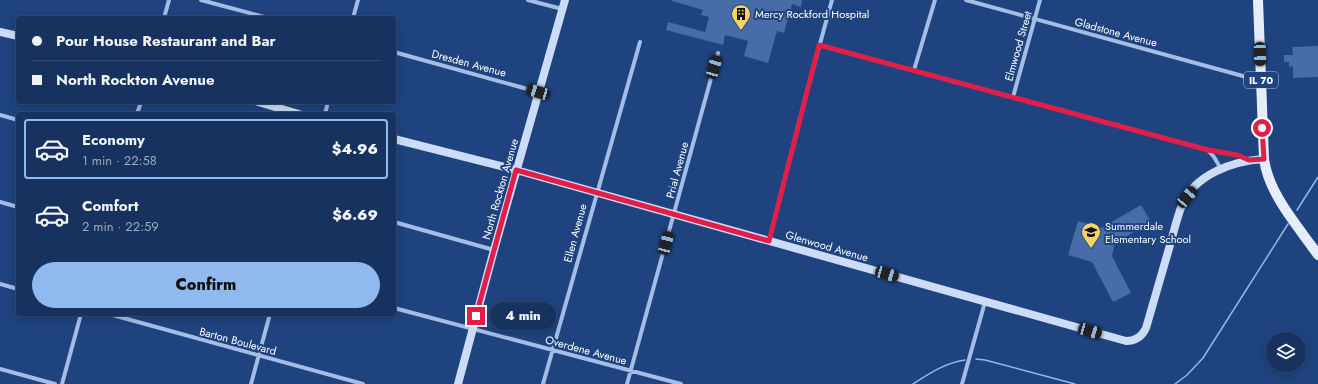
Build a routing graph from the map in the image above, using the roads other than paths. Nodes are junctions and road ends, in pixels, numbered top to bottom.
1 (169, 0) edge
2 (201, 0) edge
3 (358, 0) edge
4 (528, 0) edge
5 (564, 0) edge
6 (832, 0) edge
7 (936, 0) edge
8 (966, 0) edge
9 (1040, 0) edge
10 (1258, 0) edge
11 (562, 8) junction
12 (165, 16) edge
13 (261, 16) edge
14 (354, 16) edge
15 (1035, 19) junction
16 (0, 32) edge
17 (16, 36) edge
18 (640, 42) dead end
19 (819, 45) junction
20 (396, 53) edge
21 (718, 53) dead end
22 (914, 70) junction
23 (1261, 81) junction
24 (538, 92) junction
25 (1013, 97) junction
26 (265, 104) edge
27 (292, 112) edge
28 (0, 115) edge
29 (16, 119) edge
30 (396, 140) edge
31 (1208, 150) junction
32 (1264, 159) junction
33 (1249, 160) junction
34 (1221, 169) junction
35 (516, 170) junction
36 (596, 193) junction
37 (0, 202) edge
38 (16, 206) edge
39 (674, 215) junction
40 (396, 223) edge
41 (769, 241) junction
42 (494, 250) junction
43 (1318, 255) edge
44 (0, 284) edge
45 (16, 288) edge
46 (985, 302) junction
47 (396, 309) edge
48 (80, 316) edge
49 (116, 316) edge
50 (269, 316) edge
51 (473, 329) junction
52 (553, 350) junction
53 (258, 356) junction
54 (0, 369) edge
55 (631, 371) junction
56 (54, 384) edge
57 (62, 384) edge
58 (251, 384) edge
59 (363, 384) edge
60 (458, 384) edge
61 (543, 384) edge
62 (627, 384) edge
63 (681, 384) edge
64 (962, 384) edge

1 - 12 street
2 - 13 street
3 - 14 street
4 - 11 street
5 - 11 street, North Rockton Avenue
6 - 19 street
7 - 22 street
8 - 15 street, Gladstone Avenue
9 - 15 street, Elmwood Street
10 - 23 main road, IL 70
11 - 24 street, North Rockton Avenue
15 - 23 street, Gladstone Avenue
15 - 25 street, Elmwood Street
16 - 17 street
18 - 36 street, Ellen Avenue
19 - 22 street
19 - 41 street
20 - 24 street, Dresden Avenue
21 - 39 street, Prial Avenue
22 - 25 street
23 - 32 main road, IL 70
24 - 35 street, North Rockton Avenue
25 - 31 street
26 - 27 street
28 - 29 street
30 - 35 street, Glenwood Avenue
31 - 33 street
31 - 34 street
32 - 33 street, Glenwood Avenue
32 - 43 main road, IL 70
33 - 34 street, Glenwood Avenue
34 - 46 street, Glenwood Avenue
35 - 36 street, Glenwood Avenue
35 - 42 street, North Rockton Avenue
36 - 39 street, Glenwood Avenue
36 - 52 street, Ellen Avenue
37 - 38 street
39 - 41 street, Glenwood Avenue
39 - 55 street, Prial Avenue
40 - 42 street
41 - 46 street, Glenwood Avenue
42 - 51 street, North Rockton Avenue
44 - 45 street
46 - 64 street
47 - 51 street, Overdene Avenue
48 - 57 street
49 - 53 street, Barton Boulevard
50 - 53 street
51 - 52 street, Overdene Avenue
51 - 60 street, North Rockton Avenue
52 - 55 street, Overdene Avenue
52 - 61 street, Ellen Avenue
53 - 58 street
53 - 59 street, Barton Boulevard
54 - 56 street
55 - 62 street, Prial Avenue
55 - 63 street, Overdene Avenue

